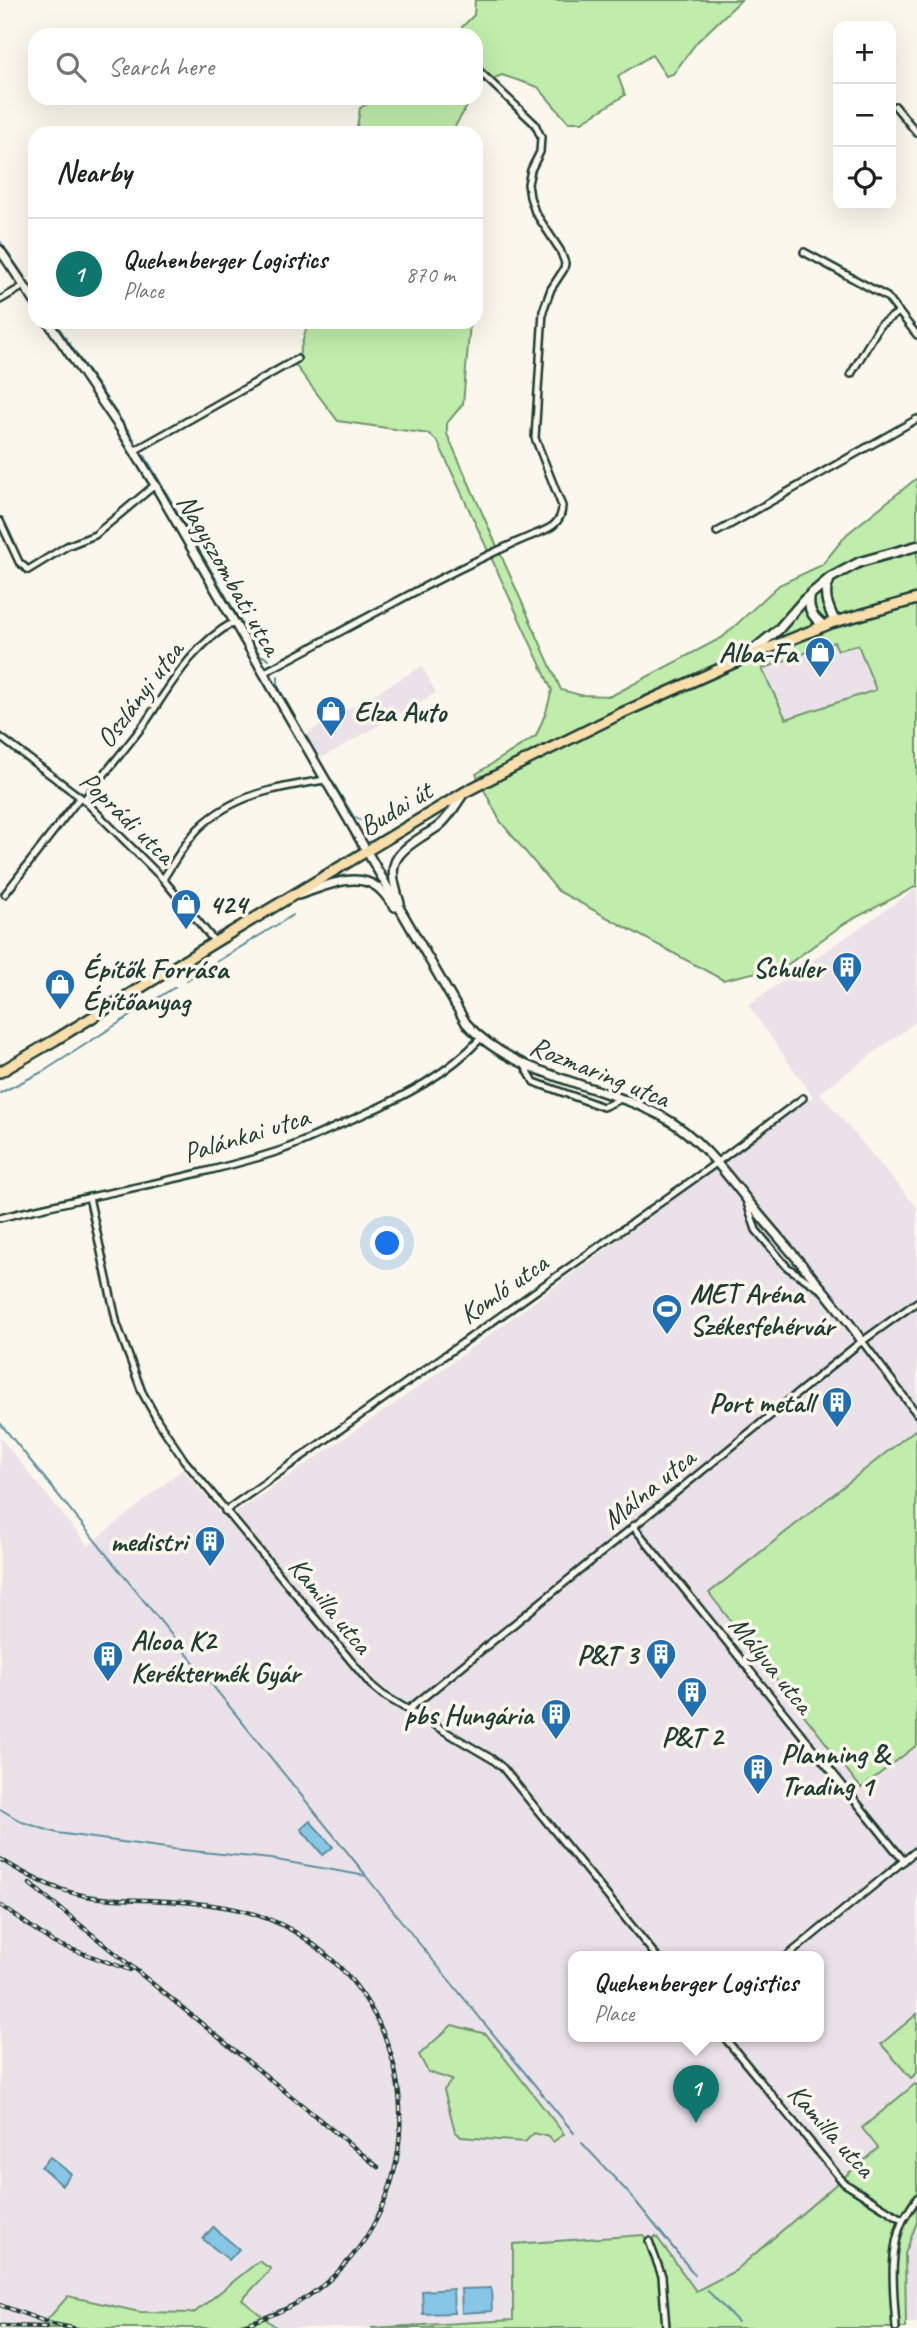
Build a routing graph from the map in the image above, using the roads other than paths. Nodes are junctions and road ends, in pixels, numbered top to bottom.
1 (483, 75) edge
2 (896, 107) edge
3 (917, 133) edge
4 (0, 250) edge
5 (804, 252) dead end
6 (24, 286) junction
7 (28, 292) edge
8 (0, 300) edge
9 (899, 312) junction
10 (53, 329) edge
11 (917, 335) edge
12 (297, 359) dead end
13 (851, 374) dead end
14 (917, 419) edge
15 (134, 450) junction
16 (155, 485) junction
17 (0, 521) edge
18 (718, 532) dead end
19 (917, 546) edge
20 (830, 578) junction
21 (810, 595) junction
22 (917, 599) edge
23 (234, 622) junction
24 (835, 622) junction
25 (824, 626) junction
26 (742, 659) junction
27 (263, 673) junction
28 (0, 737) edge
29 (325, 780) junction
30 (465, 792) junction
31 (82, 798) junction
32 (367, 852) junction
33 (163, 879) junction
34 (5, 894) dead end
35 (287, 899) junction
36 (404, 917) junction
37 (215, 942) junction
38 (481, 1038) junction
39 (523, 1062) junction
40 (0, 1072) edge
41 (803, 1098) dead end
42 (621, 1099) junction
43 (716, 1163) junction
44 (89, 1197) junction
45 (745, 1197) junction
46 (0, 1218) edge
47 (824, 1292) junction
48 (917, 1302) edge
49 (862, 1341) junction
50 (917, 1414) edge
51 (225, 1511) junction
52 (633, 1526) junction
53 (408, 1710) junction
54 (917, 1850) edge
55 (904, 1861) junction
56 (652, 1951) edge
57 (793, 1951) edge
58 (728, 2042) edge
59 (917, 2198) edge
60 (903, 2220) junction
61 (649, 2241) dead end
62 (666, 2328) edge
63 (896, 2328) edge

1 - 27 street
2 - 3 street
4 - 6 street
5 - 9 street
6 - 7 street
6 - 8 street
9 - 11 street
9 - 13 street
10 - 15 street, Nagyszombati utca
12 - 15 street
14 - 18 street
15 - 16 street, Nagyszombati utca
16 - 17 street
16 - 23 street, Nagyszombati utca
19 - 20 main road
20 - 21 main road
20 - 24 main road
21 - 25 main road
21 - 26 main road
22 - 24 main road, Budai út
23 - 27 street, Nagyszombati utca
23 - 31 street, Oszlányi utca
24 - 25 main road, Budai út
25 - 26 main road, Budai út
26 - 30 main road, Budai út
27 - 29 street, Nagyszombati utca
28 - 31 street, Poprádi utca
29 - 32 street, Nagyszombati utca
29 - 33 street
30 - 32 main road, Budai út
30 - 36 street
31 - 33 street, Poprádi utca
31 - 34 street, Oszlányi utca
32 - 35 main road, Budai út
32 - 36 street, Rozmaring utca
33 - 37 street, Poprádi utca
35 - 36 street
35 - 37 main road, Budai út
36 - 38 street, Rozmaring utca
37 - 40 main road, Budai út
38 - 39 street, Rozmaring utca
38 - 44 street, Palánkai utca
39 - 42 street, Rozmaring utca
39 - 42 street
41 - 43 street, Komló utca
42 - 43 street, Rozmaring utca
43 - 45 street, Rozmaring utca
43 - 51 street, Komló utca
44 - 46 street, Palánkai utca
44 - 51 street, Kamilla utca
45 - 47 street, Rozmaring utca
45 - 47 street
47 - 49 street, Rozmaring utca
48 - 49 street, Málna utca
49 - 50 street, Rozmaring utca
49 - 52 street, Málna utca
51 - 53 street, Kamilla utca
52 - 53 street, Málna utca
52 - 55 street, Mályva utca
53 - 56 street, Kamilla utca
54 - 55 street
55 - 57 street
58 - 60 street, Kamilla utca
59 - 60 street
60 - 63 street
61 - 62 street

